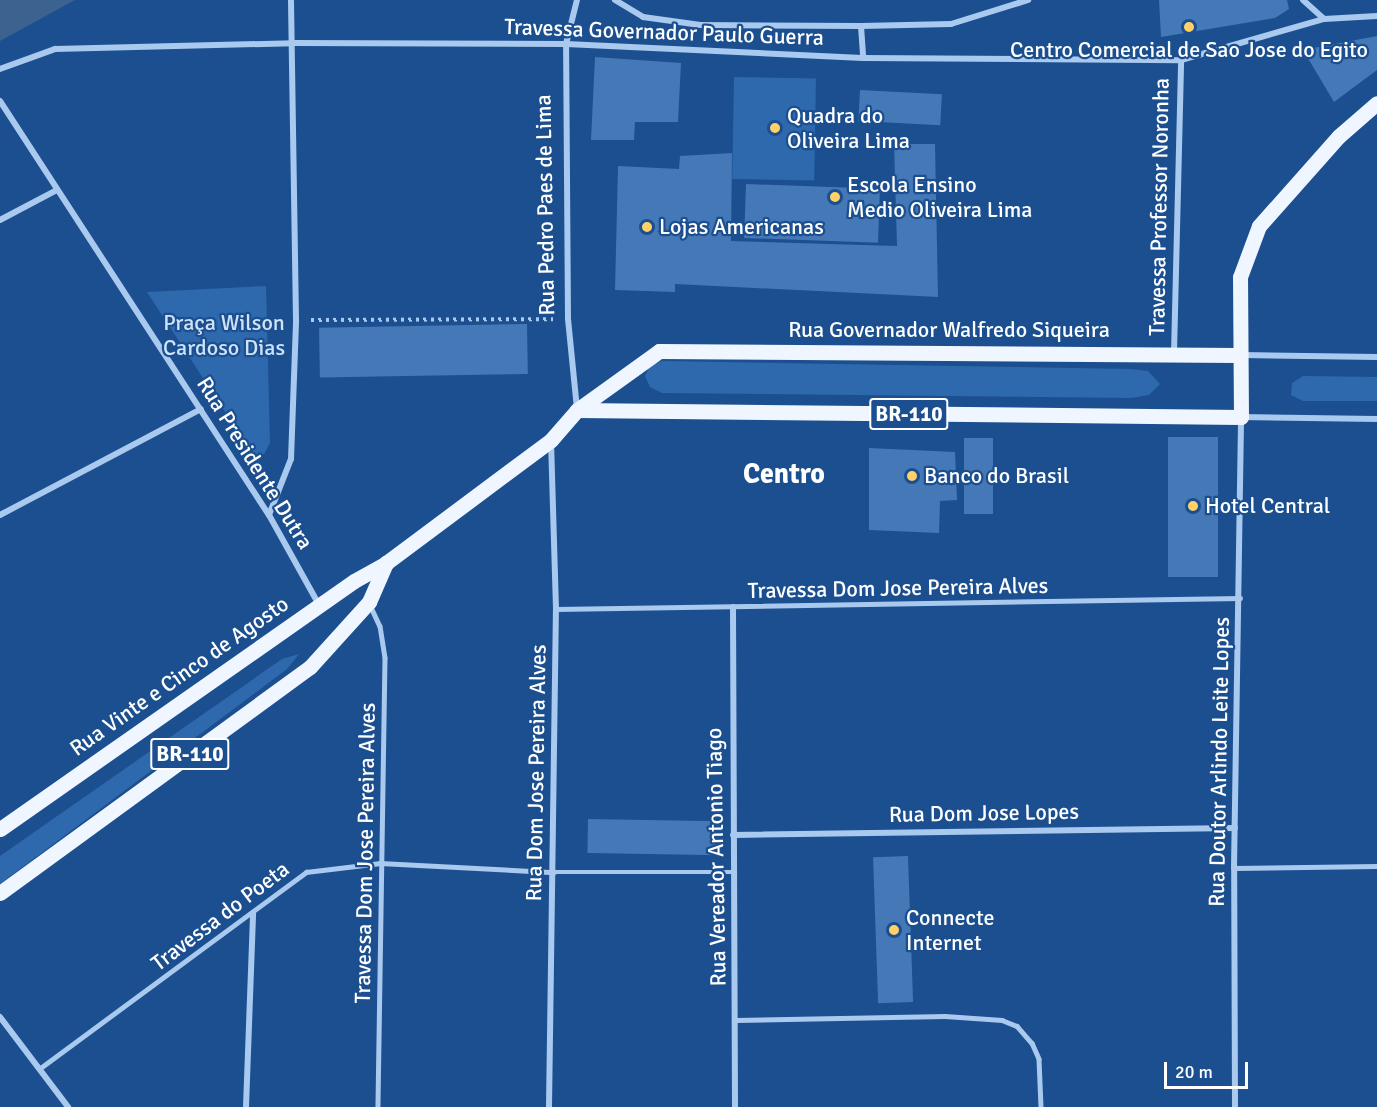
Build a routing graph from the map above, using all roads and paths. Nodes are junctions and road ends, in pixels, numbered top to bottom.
1 (291, 0) edge
2 (577, 0) edge
3 (615, 0) edge
4 (1028, 0) edge
5 (1303, 0) edge
6 (1377, 16) edge
7 (1324, 19) junction
8 (861, 26) junction
9 (293, 43) junction
10 (566, 44) junction
11 (863, 58) junction
12 (1181, 60) junction
13 (0, 69) edge
14 (0, 101) edge
15 (1377, 103) edge
16 (57, 190) junction
17 (0, 220) edge
18 (568, 319) junction
19 (296, 320) junction
20 (1174, 354) junction
21 (1239, 355) junction
22 (1377, 357) edge
23 (201, 409) junction
24 (577, 410) junction
25 (1241, 417) junction
26 (1377, 419) edge
27 (551, 440) junction
28 (0, 515) edge
29 (269, 515) junction
30 (386, 563) junction
31 (1240, 598) junction
32 (369, 602) junction
33 (319, 605) junction
34 (733, 607) junction
35 (556, 609) junction
36 (1235, 828) junction
37 (0, 829) edge
38 (733, 835) junction
39 (380, 863) junction
40 (1377, 866) edge
41 (1234, 868) junction
42 (554, 872) junction
43 (734, 872) junction
44 (0, 893) edge
45 (253, 913) junction
46 (0, 1017) edge
47 (736, 1020) junction
48 (39, 1069) junction
49 (68, 1107) edge
50 (246, 1107) edge
51 (378, 1107) edge
52 (549, 1107) edge
53 (735, 1107) edge
54 (1041, 1107) edge
55 (1235, 1107) edge

1 - 9 street
2 - 10 street, Rua Pedro Paes de Lima
3 - 8 street
4 - 8 street
5 - 7 street
6 - 7 street, Travessa Governador Paulo Guerra
7 - 12 street, Travessa Governador Paulo Guerra
8 - 11 street
9 - 10 street, Travessa Governador Paulo Guerra
9 - 13 street, Travessa Governador Paulo Guerra
9 - 19 street
10 - 11 street, Travessa Governador Paulo Guerra
10 - 18 street, Rua Pedro Paes de Lima
11 - 12 street, Travessa Governador Paulo Guerra
12 - 20 street, Travessa Professor Noronha
14 - 16 street, Rua Presidente Dutra
15 - 21 main road
16 - 17 street
16 - 23 street, Rua Presidente Dutra
18 - 19 path
18 - 24 street, Rua Pedro Paes de Lima
19 - 29 street
20 - 21 main road, Rua Governador Walfredo Siqueira / BR-110
20 - 24 main road, Rua Governador Walfredo Siqueira / BR-110
21 - 22 street
21 - 25 main road
23 - 28 street
23 - 29 street, Rua Presidente Dutra
24 - 25 main road, BR-110
24 - 27 main road, BR-110
25 - 26 street
25 - 31 street, Rua Doutor Arlindo Leite Lopes
27 - 30 main road, BR-110
27 - 35 street, Rua Dom Jose Pereira Alves
29 - 33 street, Rua Presidente Dutra
30 - 32 main road, BR-110
30 - 33 main road, Rua Vinte e Cinco de Agosto / BR-110
31 - 34 lane, Travessa Dom Jose Pereira Alves
31 - 36 street, Rua Doutor Arlindo Leite Lopes
32 - 39 lane, Travessa Dom Jose Pereira Alves
32 - 44 main road, BR-110
33 - 37 main road, Rua Vinte e Cinco de Agosto / BR-110
34 - 35 lane, Travessa Dom Jose Pereira Alves
34 - 38 street, Rua Vereador Antonio Tiago
35 - 42 street, Rua Dom Jose Pereira Alves
36 - 38 street, Rua Dom Jose Lopes
36 - 41 street, Rua Doutor Arlindo Leite Lopes
38 - 43 street, Rua Vereador Antonio Tiago
39 - 42 lane, Travessa do Poeta
39 - 45 lane, Travessa do Poeta
39 - 51 lane, Travessa Dom Jose Pereira Alves
40 - 41 lane
41 - 55 street, Rua Doutor Arlindo Leite Lopes
42 - 43 lane, Travessa do Poeta
42 - 52 street, Rua Dom Jose Pereira Alves
43 - 47 street, Rua Vereador Antonio Tiago
45 - 48 lane, Travessa do Poeta
45 - 50 street
46 - 48 street
47 - 53 street, Rua Vereador Antonio Tiago
47 - 54 lane
48 - 49 street

